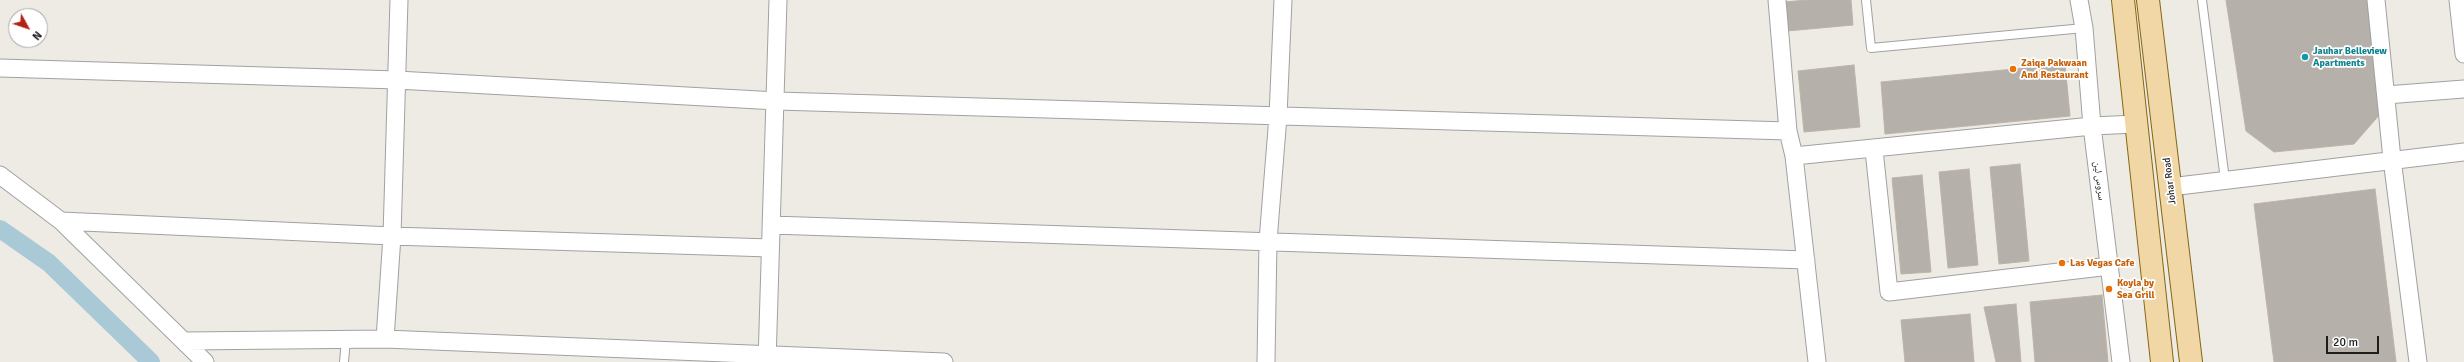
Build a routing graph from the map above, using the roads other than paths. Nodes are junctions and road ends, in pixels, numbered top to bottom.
1 (399, 0) edge
2 (778, 0) edge
3 (1283, 0) edge
4 (1777, 0) edge
5 (1866, 0) edge
6 (2079, 0) edge
7 (2123, 0) edge
8 (2148, 0) edge
9 (2202, 0) edge
10 (2376, 0) edge
11 (2458, 0) edge
12 (2084, 28) junction
13 (2464, 54) edge
14 (0, 68) edge
15 (397, 80) junction
16 (2464, 89) edge
17 (2386, 95) junction
18 (777, 101) junction
19 (1278, 116) junction
20 (2136, 124) junction
21 (2092, 126) junction
22 (1788, 131) junction
23 (1874, 150) junction
24 (2464, 152) edge
25 (1794, 156) junction
26 (2392, 159) junction
27 (0, 175) edge
28 (2225, 180) junction
29 (2170, 187) junction
30 (61, 221) junction
31 (772, 224) junction
32 (392, 236) junction
33 (1268, 241) junction
34 (770, 248) junction
35 (1806, 260) junction
36 (2110, 266) junction
37 (346, 339) junction
38 (385, 339) junction
39 (185, 342) junction
40 (767, 359) edge
41 (891, 361) edge
42 (205, 362) edge
43 (344, 362) edge
44 (944, 362) edge
45 (1266, 362) edge
46 (1817, 362) edge
47 (2121, 362) edge
48 (2162, 362) edge
49 (2191, 362) edge
50 (2418, 362) edge

1 - 15 street
2 - 18 street
3 - 19 street
4 - 22 street
5 - 12 lane
6 - 12 street, سروس لین
7 - 20 main road
8 - 29 main road, Johar Road
9 - 28 lane
10 - 17 street
11 - 13 street
12 - 21 street, سروس لین
14 - 15 street
15 - 18 street
15 - 32 street
16 - 17 street
17 - 26 street
18 - 19 street
18 - 31 street
19 - 22 street
19 - 33 street
20 - 21 street
20 - 48 main road
21 - 23 street
21 - 36 street, سروس لین
22 - 25 street
23 - 25 street
23 - 36 street
24 - 26 street
25 - 35 street
26 - 28 street
26 - 50 street
27 - 30 street
28 - 29 street
29 - 49 main road, Johar Road
30 - 32 street
30 - 39 street
31 - 33 street
31 - 34 street
32 - 34 street
32 - 38 street
33 - 35 street
33 - 45 street
34 - 40 street
35 - 46 street
36 - 47 street, سروس لین
37 - 38 street
37 - 39 street
37 - 43 lane
38 - 40 street
39 - 42 street
40 - 41 street
41 - 44 street

